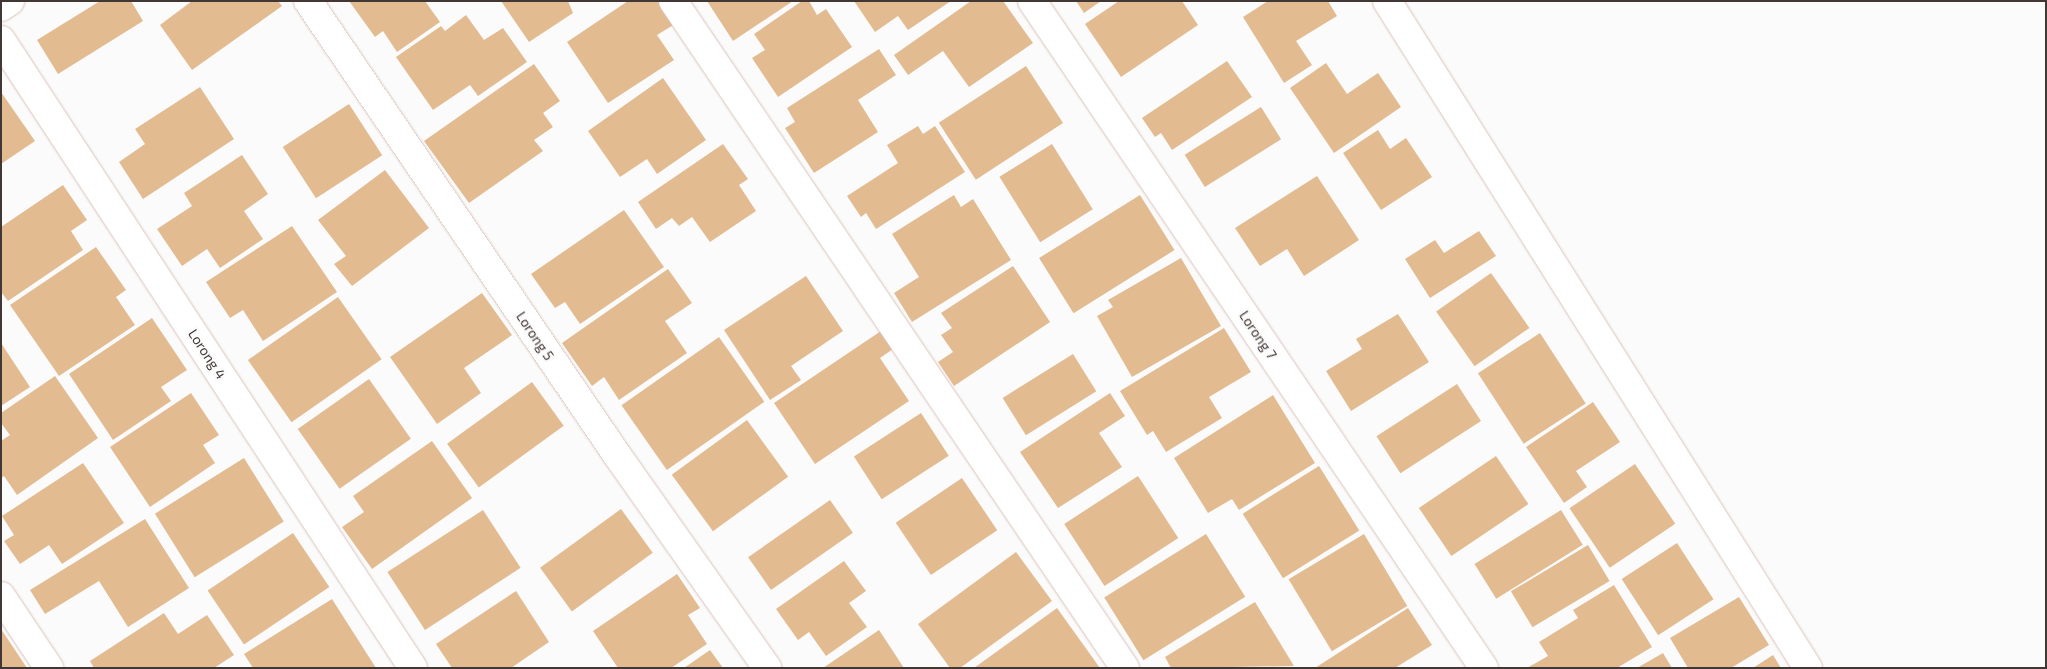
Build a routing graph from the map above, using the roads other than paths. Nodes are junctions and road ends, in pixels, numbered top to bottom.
1 (10, 1) edge
2 (308, 1) edge
3 (673, 1) edge
4 (1032, 1) edge
5 (1387, 1) edge
6 (1, 7) edge
7 (1, 40) edge
8 (1, 596) edge
9 (49, 668) edge
10 (414, 668) edge
11 (767, 668) edge
12 (1125, 668) edge
13 (1484, 668) edge
14 (1808, 668) edge

1 - 6 street
2 - 11 street, Lorong 5
3 - 12 street
4 - 13 street, Lorong 7
5 - 14 street
7 - 10 street, Lorong 4
8 - 9 street

